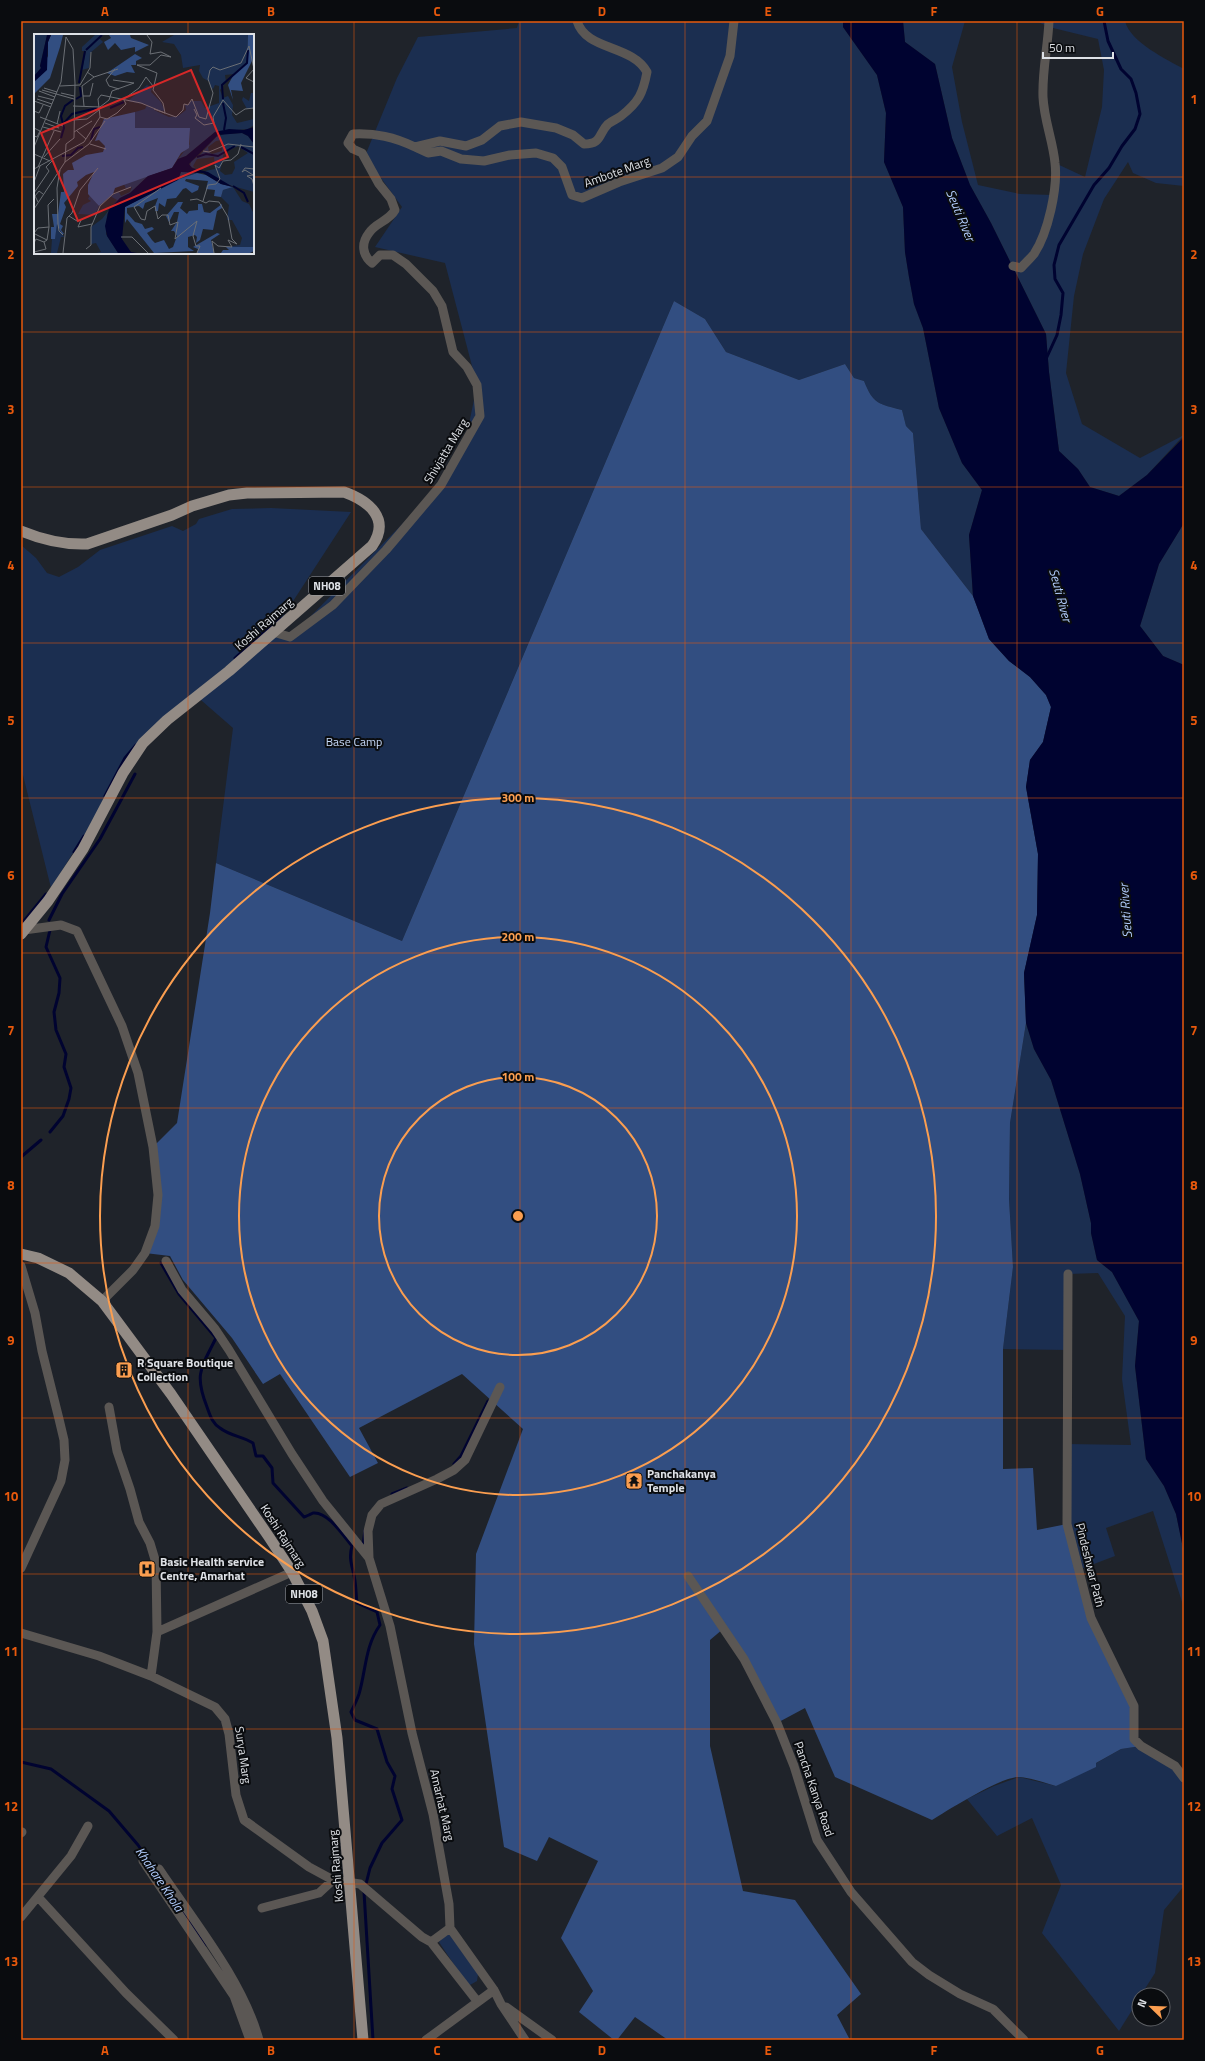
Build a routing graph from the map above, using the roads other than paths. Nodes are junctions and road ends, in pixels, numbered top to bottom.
1 (577, 21) edge
2 (734, 21) edge
3 (1049, 21) edge
4 (415, 148) junction
5 (1013, 266) dead end
6 (21, 531) edge
7 (273, 632) junction
8 (22, 932) edge
9 (21, 1254) edge
10 (166, 1261) dead end
11 (21, 1266) edge
12 (1068, 1274) dead end
13 (102, 1301) junction
14 (500, 1386) dead end
15 (109, 1407) dead end
16 (368, 1558) junction
17 (21, 1568) edge
18 (292, 1572) junction
19 (688, 1576) dead end
20 (157, 1632) junction
21 (21, 1633) edge
22 (151, 1676) junction
23 (1184, 1778) edge
24 (88, 1826) dead end
25 (143, 1861) dead end
26 (159, 1869) dead end
27 (333, 1880) junction
28 (355, 1884) junction
29 (38, 1897) junction
30 (262, 1908) dead end
31 (21, 1917) edge
32 (450, 1928) junction
33 (431, 1942) junction
34 (494, 1990) junction
35 (477, 2001) junction
36 (501, 2004) junction
37 (245, 2015) junction
38 (174, 2040) edge
39 (250, 2040) edge
40 (259, 2040) edge
41 (363, 2040) edge
42 (426, 2040) edge
43 (525, 2040) edge
44 (552, 2040) edge
45 (1024, 2040) edge

1 - 4 street
2 - 4 street, Ambote Marg
3 - 5 street
4 - 7 street, Shivjatta Marg
6 - 7 main road, Koshi Rajmarg / NH08
7 - 8 main road, Koshi Rajmarg / NH08
8 - 13 street
9 - 13 main road, Koshi Rajmarg / NH08
10 - 16 street
11 - 17 street
12 - 23 street, Pindeshwar Path
13 - 18 main road, Koshi Rajmarg / NH08
14 - 16 street
15 - 20 street
16 - 32 street, Amarhat Marg
18 - 20 street
18 - 28 main road, Koshi Rajmarg / NH08
19 - 45 street, Pancha Kanya Road
20 - 22 street
21 - 22 street, Surya Marg
22 - 27 street, Surya Marg
24 - 29 street
25 - 37 street
26 - 37 street
27 - 28 street, Surya Marg
27 - 30 street
28 - 33 street
28 - 41 main road, Koshi Rajmarg / NH08
29 - 31 street
29 - 38 street
32 - 33 street
32 - 34 street
33 - 35 street
34 - 35 street
34 - 36 street
35 - 42 street
36 - 43 street
36 - 44 street
37 - 39 street
37 - 40 street

